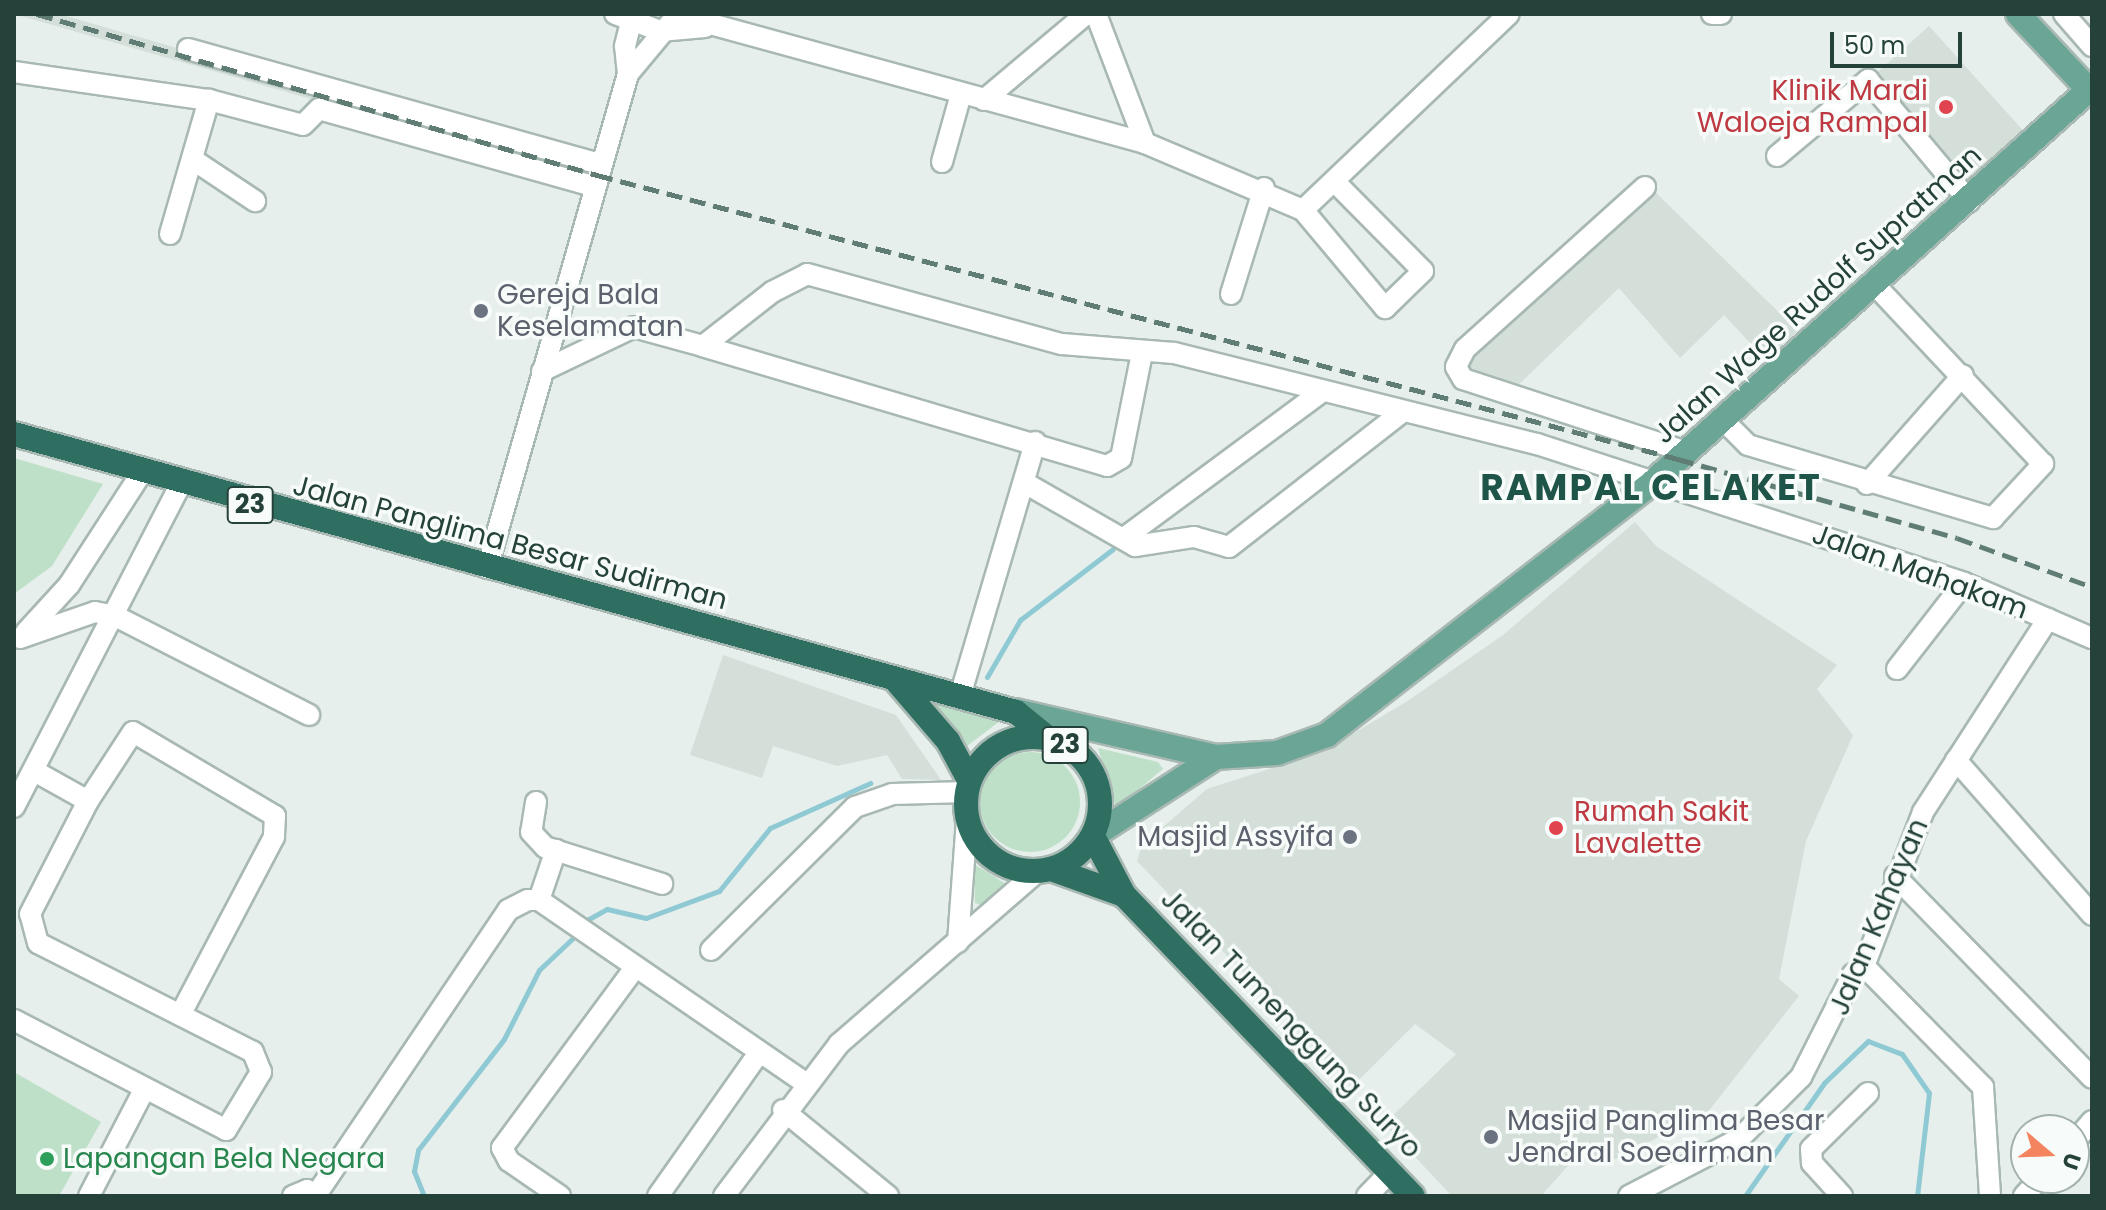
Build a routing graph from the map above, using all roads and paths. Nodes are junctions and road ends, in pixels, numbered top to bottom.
1 (676, 14) edge
2 (1086, 14) edge
3 (1096, 14) edge
4 (1712, 14) edge
5 (1721, 14) edge
6 (2018, 14) edge
7 (2040, 14) edge
8 (2064, 14) edge
9 (625, 16) edge
10 (1497, 18) edge
11 (705, 27) junction
12 (660, 31) junction
13 (2092, 46) edge
14 (188, 49) dead end
15 (14, 72) edge
16 (628, 74) junction
17 (2091, 85) edge
18 (961, 94) junction
19 (209, 100) junction
20 (984, 100) junction
21 (1145, 143) junction
22 (1777, 156) dead end
23 (192, 159) junction
24 (942, 162) dead end
25 (600, 164) junction
26 (1337, 184) junction
27 (593, 186) junction
28 (1645, 187) dead end
29 (1264, 188) junction
30 (255, 201) dead end
31 (1969, 201) junction
32 (1303, 210) junction
33 (170, 234) dead end
34 (1875, 285) junction
35 (1231, 294) dead end
36 (703, 346) junction
37 (1142, 353) junction
38 (542, 371) junction
39 (1963, 375) junction
40 (1320, 393) junction
41 (1400, 414) junction
42 (1723, 420) junction
43 (14, 434) edge
44 (1035, 442) junction
45 (1686, 452) junction
46 (142, 472) junction
47 (1654, 481) junction
48 (1025, 483) junction
49 (181, 484) junction
50 (1867, 484) junction
51 (1124, 538) junction
52 (487, 568) junction
53 (1964, 583) junction
54 (115, 616) junction
55 (2048, 619) junction
56 (2090, 639) edge
57 (17, 640) edge
58 (1897, 669) dead end
59 (898, 683) junction
60 (960, 696) junction
61 (1015, 711) junction
62 (309, 715) dead end
63 (1096, 730) junction
64 (1053, 739) junction
65 (1216, 757) junction
66 (1956, 760) junction
67 (34, 771) junction
68 (968, 786) junction
69 (88, 801) junction
70 (536, 802) dead end
71 (14, 807) edge
72 (967, 820) junction
73 (1093, 836) junction
74 (556, 850) junction
75 (1044, 871) junction
76 (1895, 876) junction
77 (662, 884) dead end
78 (1124, 895) junction
79 (539, 900) junction
80 (2092, 915) edge
81 (958, 942) junction
82 (711, 950) dead end
83 (1864, 966) junction
84 (634, 969) junction
85 (180, 1015) junction
86 (14, 1020) edge
87 (758, 1054) junction
88 (2092, 1078) edge
89 (804, 1082) junction
90 (144, 1090) junction
91 (1868, 1093) dead end
92 (783, 1110) junction
93 (1391, 1171) junction
94 (317, 1195) edge
95 (89, 1196) edge
96 (293, 1196) edge
97 (560, 1196) edge
98 (658, 1196) edge
99 (724, 1196) edge
100 (888, 1196) edge
101 (1367, 1196) edge
102 (1413, 1196) edge
103 (1629, 1196) edge
104 (1842, 1196) edge
105 (1990, 1196) edge

1 - 11 street
1 - 12 street
2 - 20 street
3 - 21 street
4 - 5 street
6 - 17 main road
7 - 17 main road
8 - 13 street
9 - 12 street
9 - 16 street
10 - 26 street
11 - 12 street
11 - 18 street
12 - 16 street
14 - 25 street
15 - 19 street
16 - 25 street
17 - 31 main road, Jalan Wage Rudolf Supratman
18 - 20 street
18 - 24 street
19 - 23 street
19 - 27 street
20 - 21 street
21 - 29 street
22 - 31 street
23 - 30 street
23 - 33 street
25 - 27 street
26 - 32 street
26 - 32 street
27 - 38 street
28 - 45 street
29 - 32 street
29 - 35 street
31 - 34 main road, Jalan Wage Rudolf Supratman
34 - 39 street
34 - 42 main road, Jalan Wage Rudolf Supratman
36 - 37 street, Jalan Mahakam
36 - 38 street
36 - 44 street
37 - 40 street, Jalan Mahakam
37 - 44 street
38 - 52 street
39 - 50 street
39 - 50 street
40 - 41 street, Jalan Mahakam
40 - 51 street
41 - 47 street, Jalan Mahakam
41 - 51 street
42 - 45 main road, Jalan Wage Rudolf Supratman
42 - 50 street
43 - 46 highway, Jalan Panglima Besar Sudirman / 23
44 - 48 street
45 - 47 main road, Jalan Wage Rudolf Supratman
46 - 49 highway, Jalan Panglima Besar Sudirman / 23
46 - 57 street
47 - 53 street, Jalan Mahakam
47 - 65 main road, Jalan Wage Rudolf Supratman
48 - 51 street
48 - 60 street
49 - 52 highway, Jalan Panglima Besar Sudirman / 23
49 - 54 street
52 - 59 highway, Jalan Panglima Besar Sudirman / 23
53 - 55 street, Jalan Mahakam
53 - 58 street
54 - 57 street
54 - 62 street
54 - 67 street
55 - 56 street, Jalan Mahakam
55 - 66 street, Jalan Kahayan
59 - 60 highway, Jalan Panglima Besar Sudirman / 23
59 - 68 highway
60 - 61 highway, Jalan Panglima Besar Sudirman / 23
61 - 63 main road, Jalan Wage Rudolf Supratman
61 - 64 highway, Jalan Panglima Besar Sudirman / 23
63 - 64 main road, Jalan Wage Rudolf Supratman
63 - 65 main road, Jalan Wage Rudolf Supratman
64 - 68 highway, 23
64 - 73 highway, 23
65 - 73 main road, Jalan Wage Rudolf Supratman
66 - 76 street, Jalan Kahayan
66 - 80 street
67 - 69 street
67 - 71 street
68 - 72 highway
68 - 82 street
69 - 85 street
69 - 85 street
70 - 74 street
72 - 75 highway
72 - 81 street
73 - 75 highway
73 - 78 highway, Jalan Tumenggung Suryo
74 - 77 street
74 - 79 street
75 - 78 highway, Jalan Tumenggung Suryo
75 - 81 street
76 - 83 street, Jalan Kahayan
76 - 88 street
78 - 93 highway, Jalan Tumenggung Suryo
79 - 84 street
79 - 94 street
81 - 89 street
83 - 103 street, Jalan Kahayan
83 - 105 street
84 - 87 street
84 - 97 street
85 - 90 street
86 - 90 street
87 - 89 street
87 - 98 street
89 - 92 street
90 - 95 street
91 - 104 street
92 - 99 street
92 - 100 street
93 - 101 street
93 - 102 highway, Jalan Tumenggung Suryo
94 - 96 street

